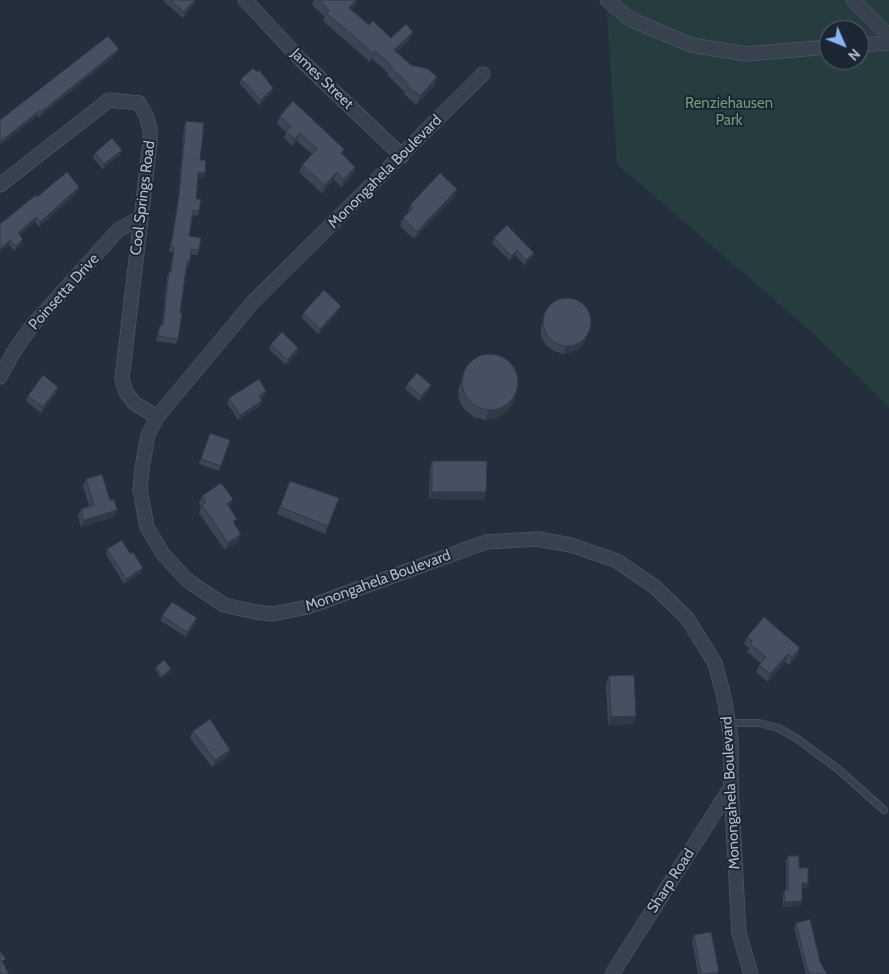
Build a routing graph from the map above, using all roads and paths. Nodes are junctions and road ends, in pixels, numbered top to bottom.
1 (244, 0) edge
2 (607, 0) edge
3 (853, 0) edge
4 (889, 36) edge
5 (889, 43) edge
6 (869, 44) edge
7 (819, 48) edge
8 (483, 74) dead end
9 (402, 156) junction
10 (0, 185) edge
11 (140, 218) junction
12 (0, 377) edge
13 (157, 417) junction
14 (728, 723) junction
15 (731, 787) junction
16 (884, 810) dead end
17 (612, 974) edge
18 (751, 974) edge

1 - 9 street, James Street
2 - 7 street
3 - 4 street
5 - 6 street
8 - 9 street, Monongahela Boulevard
9 - 13 street, Monongahela Boulevard
10 - 11 street, Cool Springs Road
11 - 12 street, Poinsetta Drive
11 - 13 street, Cool Springs Road
13 - 14 street, Monongahela Boulevard
14 - 15 street, Monongahela Boulevard
14 - 16 lane
15 - 17 street, Sharp Road
15 - 18 street, Monongahela Boulevard

